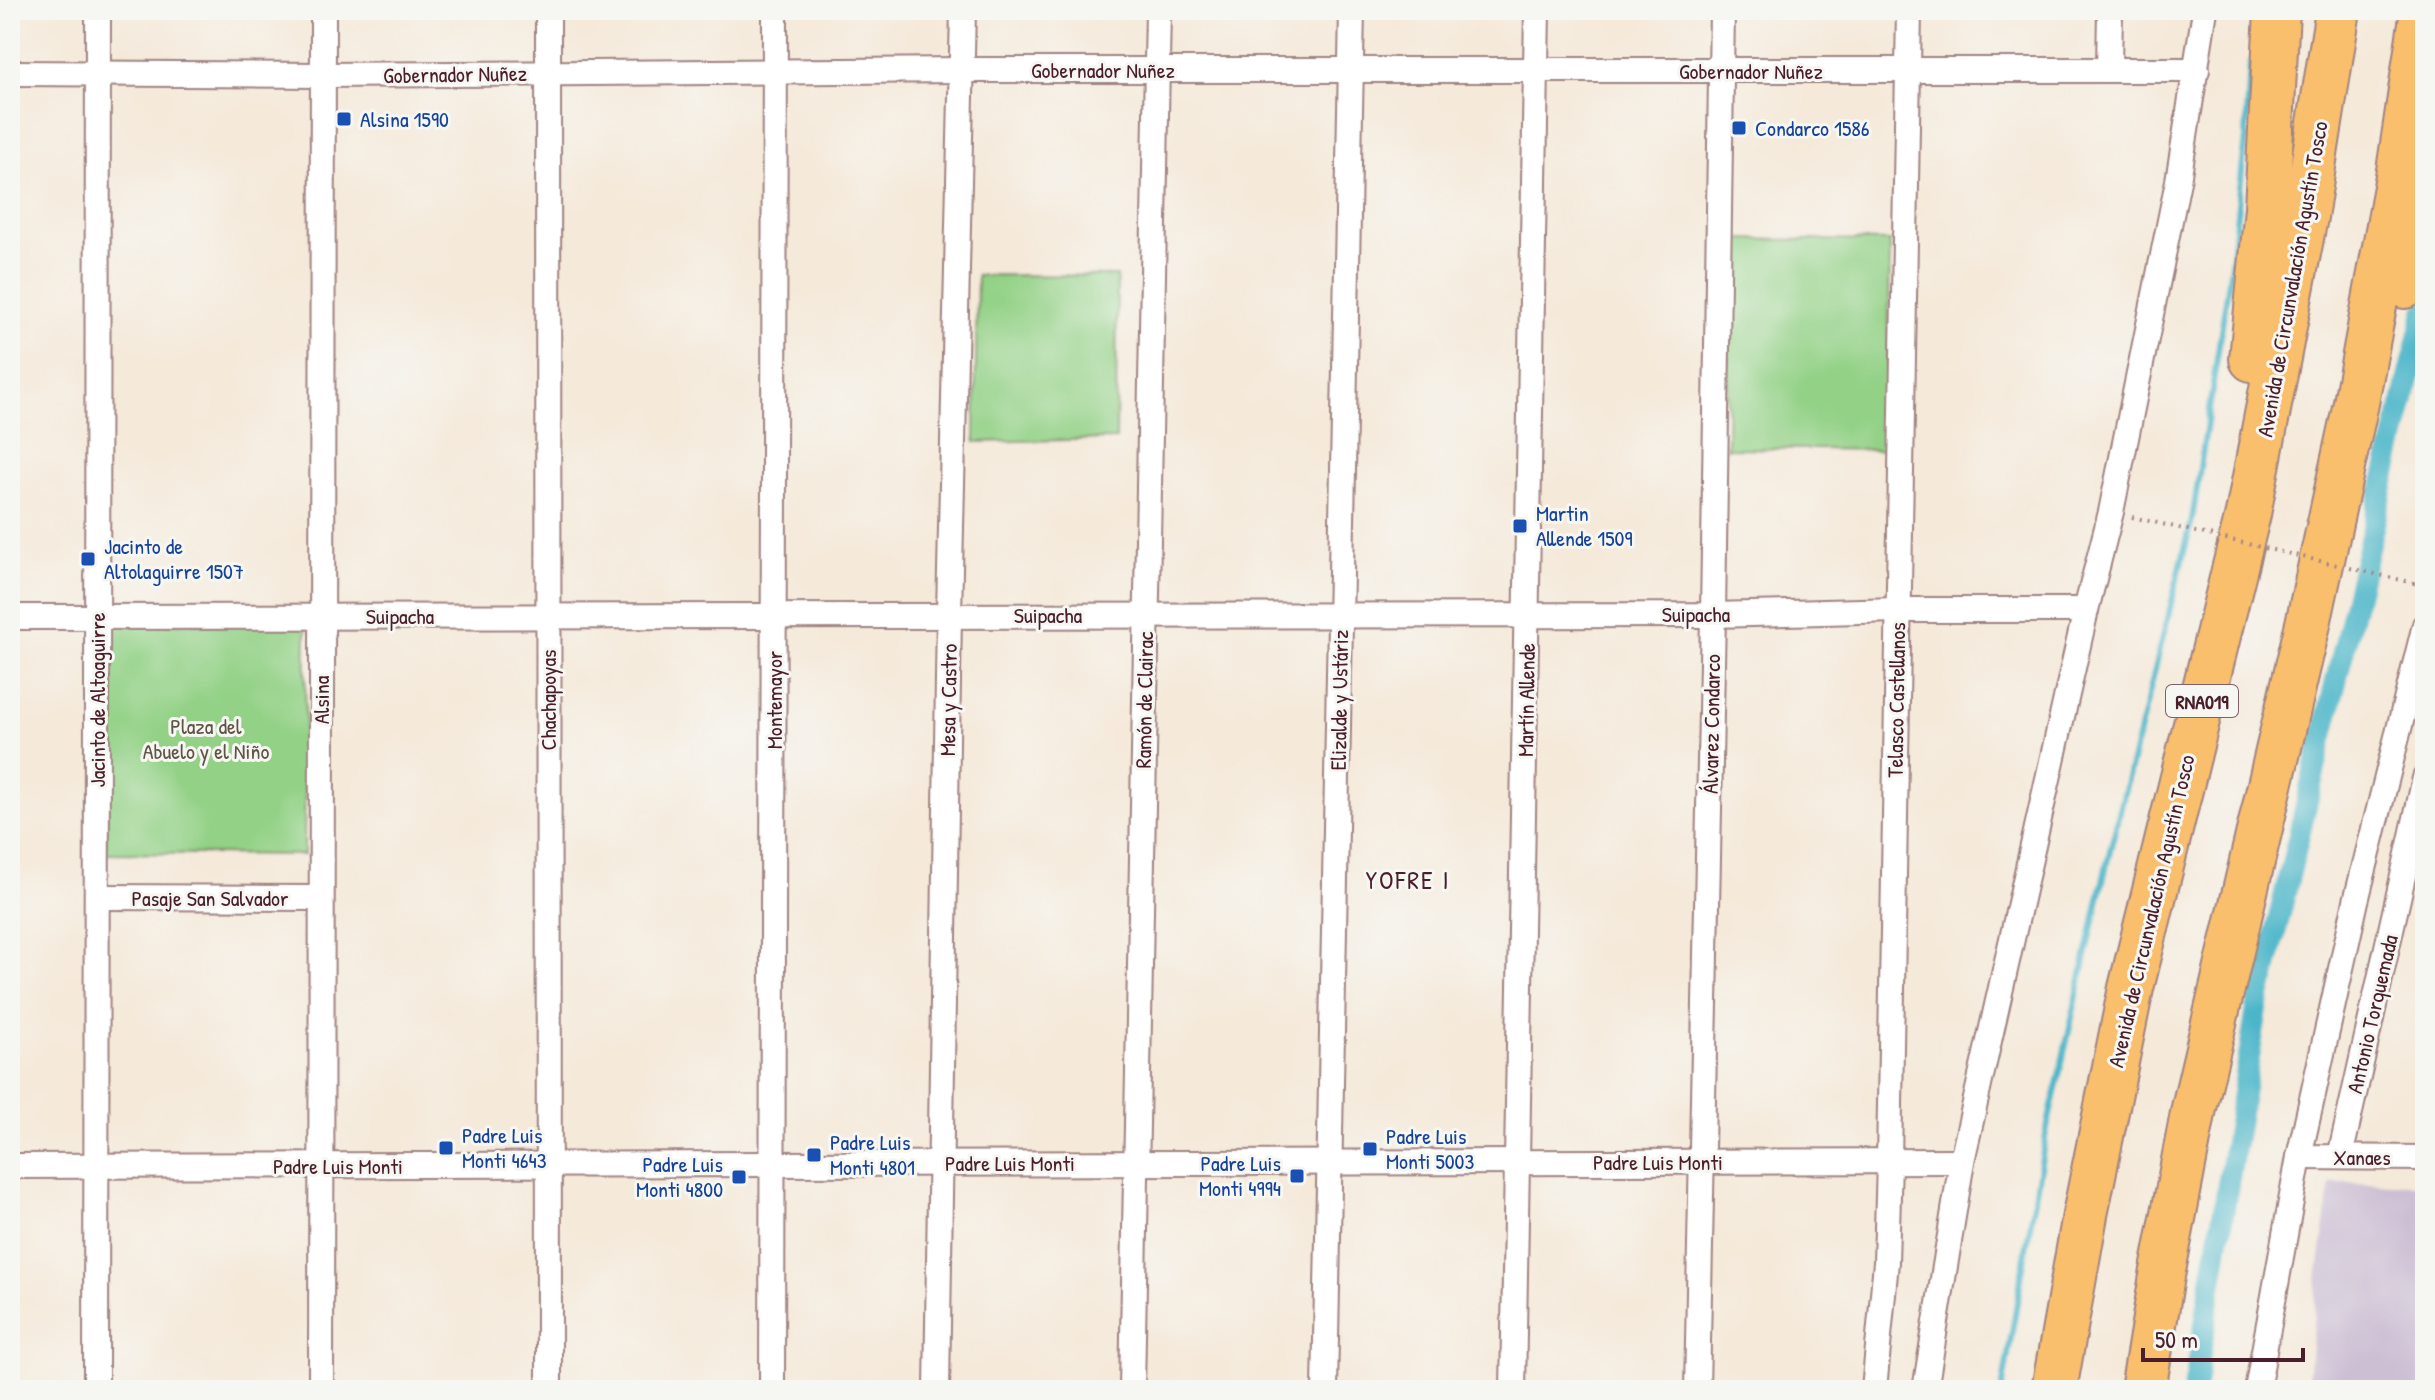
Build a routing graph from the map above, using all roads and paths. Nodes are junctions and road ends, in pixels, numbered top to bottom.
1 (98, 10) edge
2 (323, 10) edge
3 (548, 10) edge
4 (775, 10) edge
5 (963, 10) edge
6 (1158, 10) edge
7 (1352, 10) edge
8 (1537, 10) edge
9 (1722, 10) edge
10 (1909, 10) edge
11 (2110, 10) edge
12 (2205, 10) edge
13 (2277, 10) edge
14 (2338, 10) edge
15 (2423, 10) edge
16 (2109, 69) junction
17 (962, 70) junction
18 (1537, 70) junction
19 (2197, 70) junction
20 (1157, 71) junction
21 (1351, 71) junction
22 (1720, 71) junction
23 (1908, 71) junction
24 (10, 73) edge
25 (97, 73) junction
26 (548, 73) junction
27 (774, 73) junction
28 (324, 75) junction
29 (2425, 208) edge
30 (2132, 517) dead end
31 (2425, 585) edge
32 (1897, 610) junction
33 (2086, 610) junction
34 (949, 614) junction
35 (1528, 614) junction
36 (774, 615) junction
37 (1341, 615) junction
38 (1713, 615) junction
39 (321, 616) junction
40 (548, 616) junction
41 (1145, 616) junction
42 (10, 617) edge
43 (97, 617) junction
44 (2425, 625) edge
45 (2425, 778) edge
46 (98, 897) junction
47 (321, 898) junction
48 (2229, 965) junction
49 (2131, 988) junction
50 (2299, 1157) junction
51 (2340, 1157) junction
52 (2425, 1158) edge
53 (1518, 1161) junction
54 (1962, 1161) junction
55 (1329, 1162) junction
56 (1700, 1162) junction
57 (1889, 1162) junction
58 (941, 1163) junction
59 (773, 1164) junction
60 (1136, 1164) junction
61 (549, 1165) junction
62 (10, 1166) edge
63 (321, 1166) junction
64 (97, 1167) junction
65 (2178, 1187) junction
66 (2085, 1215) junction
67 (96, 1390) edge
68 (321, 1390) edge
69 (549, 1390) edge
70 (772, 1390) edge
71 (937, 1390) edge
72 (1132, 1390) edge
73 (1325, 1390) edge
74 (1513, 1390) edge
75 (1697, 1390) edge
76 (1874, 1390) edge
77 (1925, 1390) edge
78 (2039, 1390) edge
79 (2054, 1390) edge
80 (2143, 1390) edge
81 (2166, 1390) edge
82 (2257, 1390) edge

1 - 25 street, Jacinto de Altoaguirre
2 - 28 street, Alsina
3 - 26 street, Chachapoyas
4 - 27 street, Montemayor
5 - 17 street, Mesa y Castro
6 - 20 street, Ramón de Clairac
7 - 21 street, Elizalde y Ustáriz
8 - 18 street, Martín Allende
9 - 22 street, Álvarez Condarco
10 - 23 street, Telasco Castellanos
11 - 16 street
12 - 19 street
13 - 49 highway
14 - 49 highway, Avenida de Circunvalación Agustín Tosco / RNA019
15 - 48 highway
16 - 19 street, Gobernador Nuñez
16 - 23 street, Gobernador Nuñez
17 - 20 street, Gobernador Nuñez
17 - 27 street, Gobernador Nuñez
17 - 34 street, Mesa y Castro
18 - 21 street, Gobernador Nuñez
18 - 22 street, Gobernador Nuñez
18 - 35 street, Martín Allende
19 - 33 street
20 - 21 street, Gobernador Nuñez
20 - 41 street, Ramón de Clairac
21 - 37 street, Elizalde y Ustáriz
22 - 23 street, Gobernador Nuñez
22 - 38 street, Álvarez Condarco
23 - 32 street, Telasco Castellanos
24 - 25 street, Gobernador Nuñez
25 - 28 street, Gobernador Nuñez
25 - 43 street, Jacinto de Altoaguirre
26 - 27 street, Gobernador Nuñez
26 - 28 street, Gobernador Nuñez
26 - 40 street, Chachapoyas
27 - 36 street, Montemayor
28 - 39 street, Alsina
29 - 48 highway
30 - 31 path, bridge
32 - 33 street, Suipacha
32 - 38 street, Suipacha
32 - 57 street, Telasco Castellanos
33 - 54 street
34 - 36 street, Suipacha
34 - 41 street, Suipacha
34 - 58 street, Mesa y Castro
35 - 37 street, Suipacha
35 - 38 street, Suipacha
35 - 53 street, Martín Allende
36 - 40 street, Suipacha
36 - 59 street, Montemayor
37 - 41 street, Suipacha
37 - 55 street, Elizalde y Ustáriz
38 - 56 street, Álvarez Condarco
39 - 40 street, Suipacha
39 - 43 street, Suipacha
39 - 47 street, Alsina
40 - 61 street, Chachapoyas
41 - 60 street, Ramón de Clairac
42 - 43 street, Suipacha
43 - 46 street, Jacinto de Altoaguirre
44 - 50 street
45 - 51 street, Antonio Torquemada
46 - 47 street, Pasaje San Salvador
46 - 64 street, Jacinto de Altoaguirre
47 - 63 street, Alsina
48 - 65 highway
49 - 66 highway, Avenida de Circunvalación Agustín Tosco / RNA019
50 - 51 street, Xanaes
50 - 82 street
51 - 52 street, Xanaes
53 - 55 street, Padre Luis Monti
53 - 56 street, Padre Luis Monti
53 - 74 street, Martín Allende
54 - 57 street, Padre Luis Monti
54 - 77 street
55 - 60 street, Padre Luis Monti
55 - 73 street, Elizalde y Ustáriz
56 - 57 street, Padre Luis Monti
56 - 75 street, Álvarez Condarco
57 - 76 street, Telasco Castellanos
58 - 59 street, Padre Luis Monti
58 - 60 street, Padre Luis Monti
58 - 71 street, Mesa y Castro
59 - 61 street, Padre Luis Monti
59 - 70 street, Montemayor
60 - 72 street, Ramón de Clairac
61 - 63 street, Padre Luis Monti
61 - 69 street, Chachapoyas
62 - 64 street, Padre Luis Monti
63 - 64 street, Padre Luis Monti
63 - 68 street, Alsina
64 - 67 street, Jacinto de Altoaguirre
65 - 80 highway
65 - 81 highway
66 - 78 highway
66 - 79 highway, Avenida de Circunvalación Agustín Tosco / RNA019

